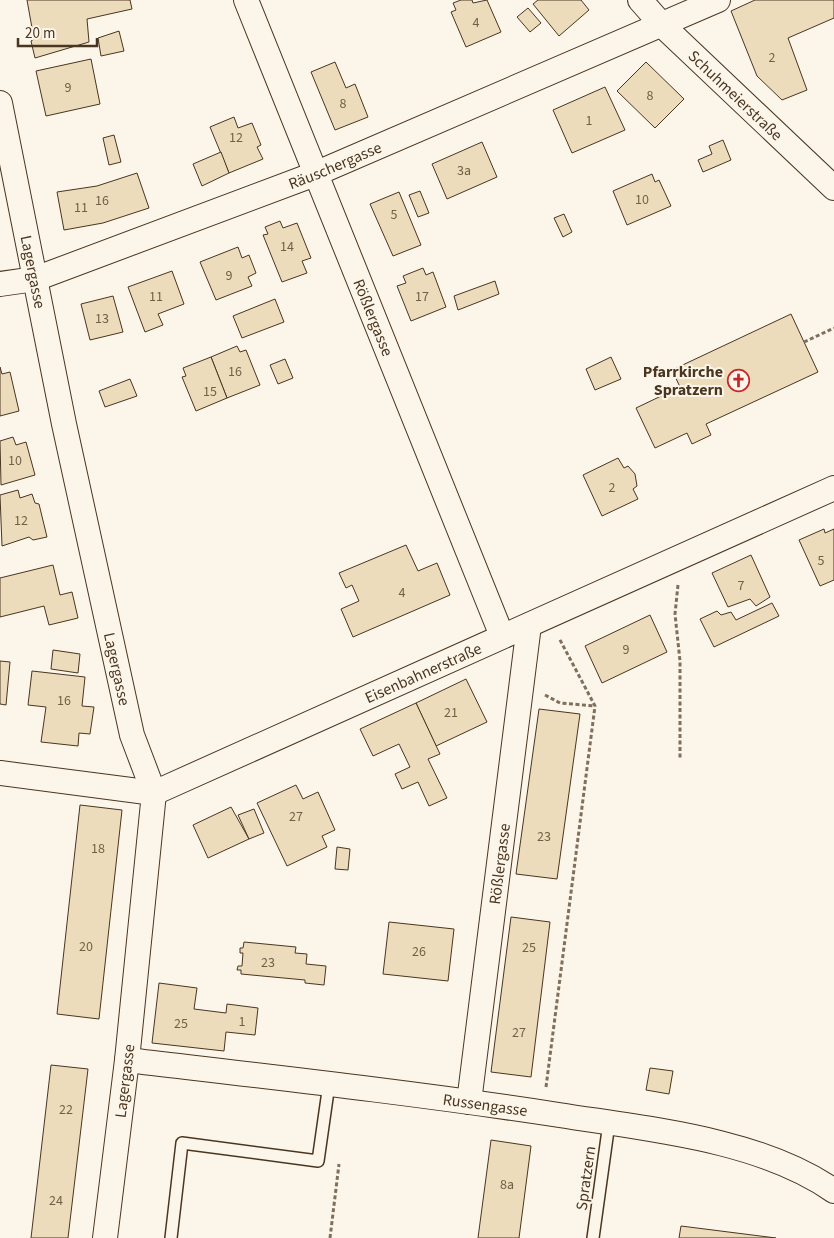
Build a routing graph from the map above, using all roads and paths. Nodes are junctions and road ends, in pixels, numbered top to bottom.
1 (246, 0) edge
2 (640, 0) edge
3 (718, 0) edge
4 (662, 25) junction
5 (0, 102) edge
6 (315, 174) junction
7 (834, 188) edge
8 (35, 279) junction
9 (0, 284) edge
10 (834, 328) edge
11 (804, 342) dead end
12 (834, 488) edge
13 (681, 557) junction
14 (538, 621) junction
15 (502, 636) junction
16 (522, 683) junction
17 (595, 706) junction
18 (680, 759) dead end
19 (0, 773) edge
20 (154, 793) junction
21 (127, 1060) junction
22 (329, 1084) junction
23 (469, 1102) junction
24 (542, 1113) junction
25 (609, 1123) junction
26 (834, 1190) edge
27 (105, 1238) edge
28 (171, 1238) edge
29 (593, 1238) edge

1 - 6 street, Rößlergasse
2 - 4 street, Schuhmeierstraße
3 - 4 street, Räuschergasse
4 - 6 street, Räuschergasse
4 - 7 street, Schuhmeierstraße
5 - 8 street, Lagergasse
6 - 8 street, Räuschergasse
6 - 15 street, Rößlergasse
8 - 9 street, Räuschergasse
8 - 20 street, Lagergasse
10 - 11 path
12 - 13 street, Eisenbahnerstraße
13 - 14 street, Eisenbahnerstraße
13 - 18 path
14 - 15 street, Eisenbahnerstraße
14 - 16 street, Rößlergasse
14 - 17 path
15 - 20 street, Eisenbahnerstraße
16 - 17 path
16 - 23 street, Rößlergasse
17 - 24 path
19 - 20 street
20 - 21 street, Lagergasse
21 - 22 street, Russengasse
21 - 27 street, Lagergasse
22 - 23 street, Russengasse
22 - 28 lane
23 - 24 street, Russengasse
24 - 25 street, Russengasse
25 - 26 street, Russengasse
25 - 29 lane, Spratzern

